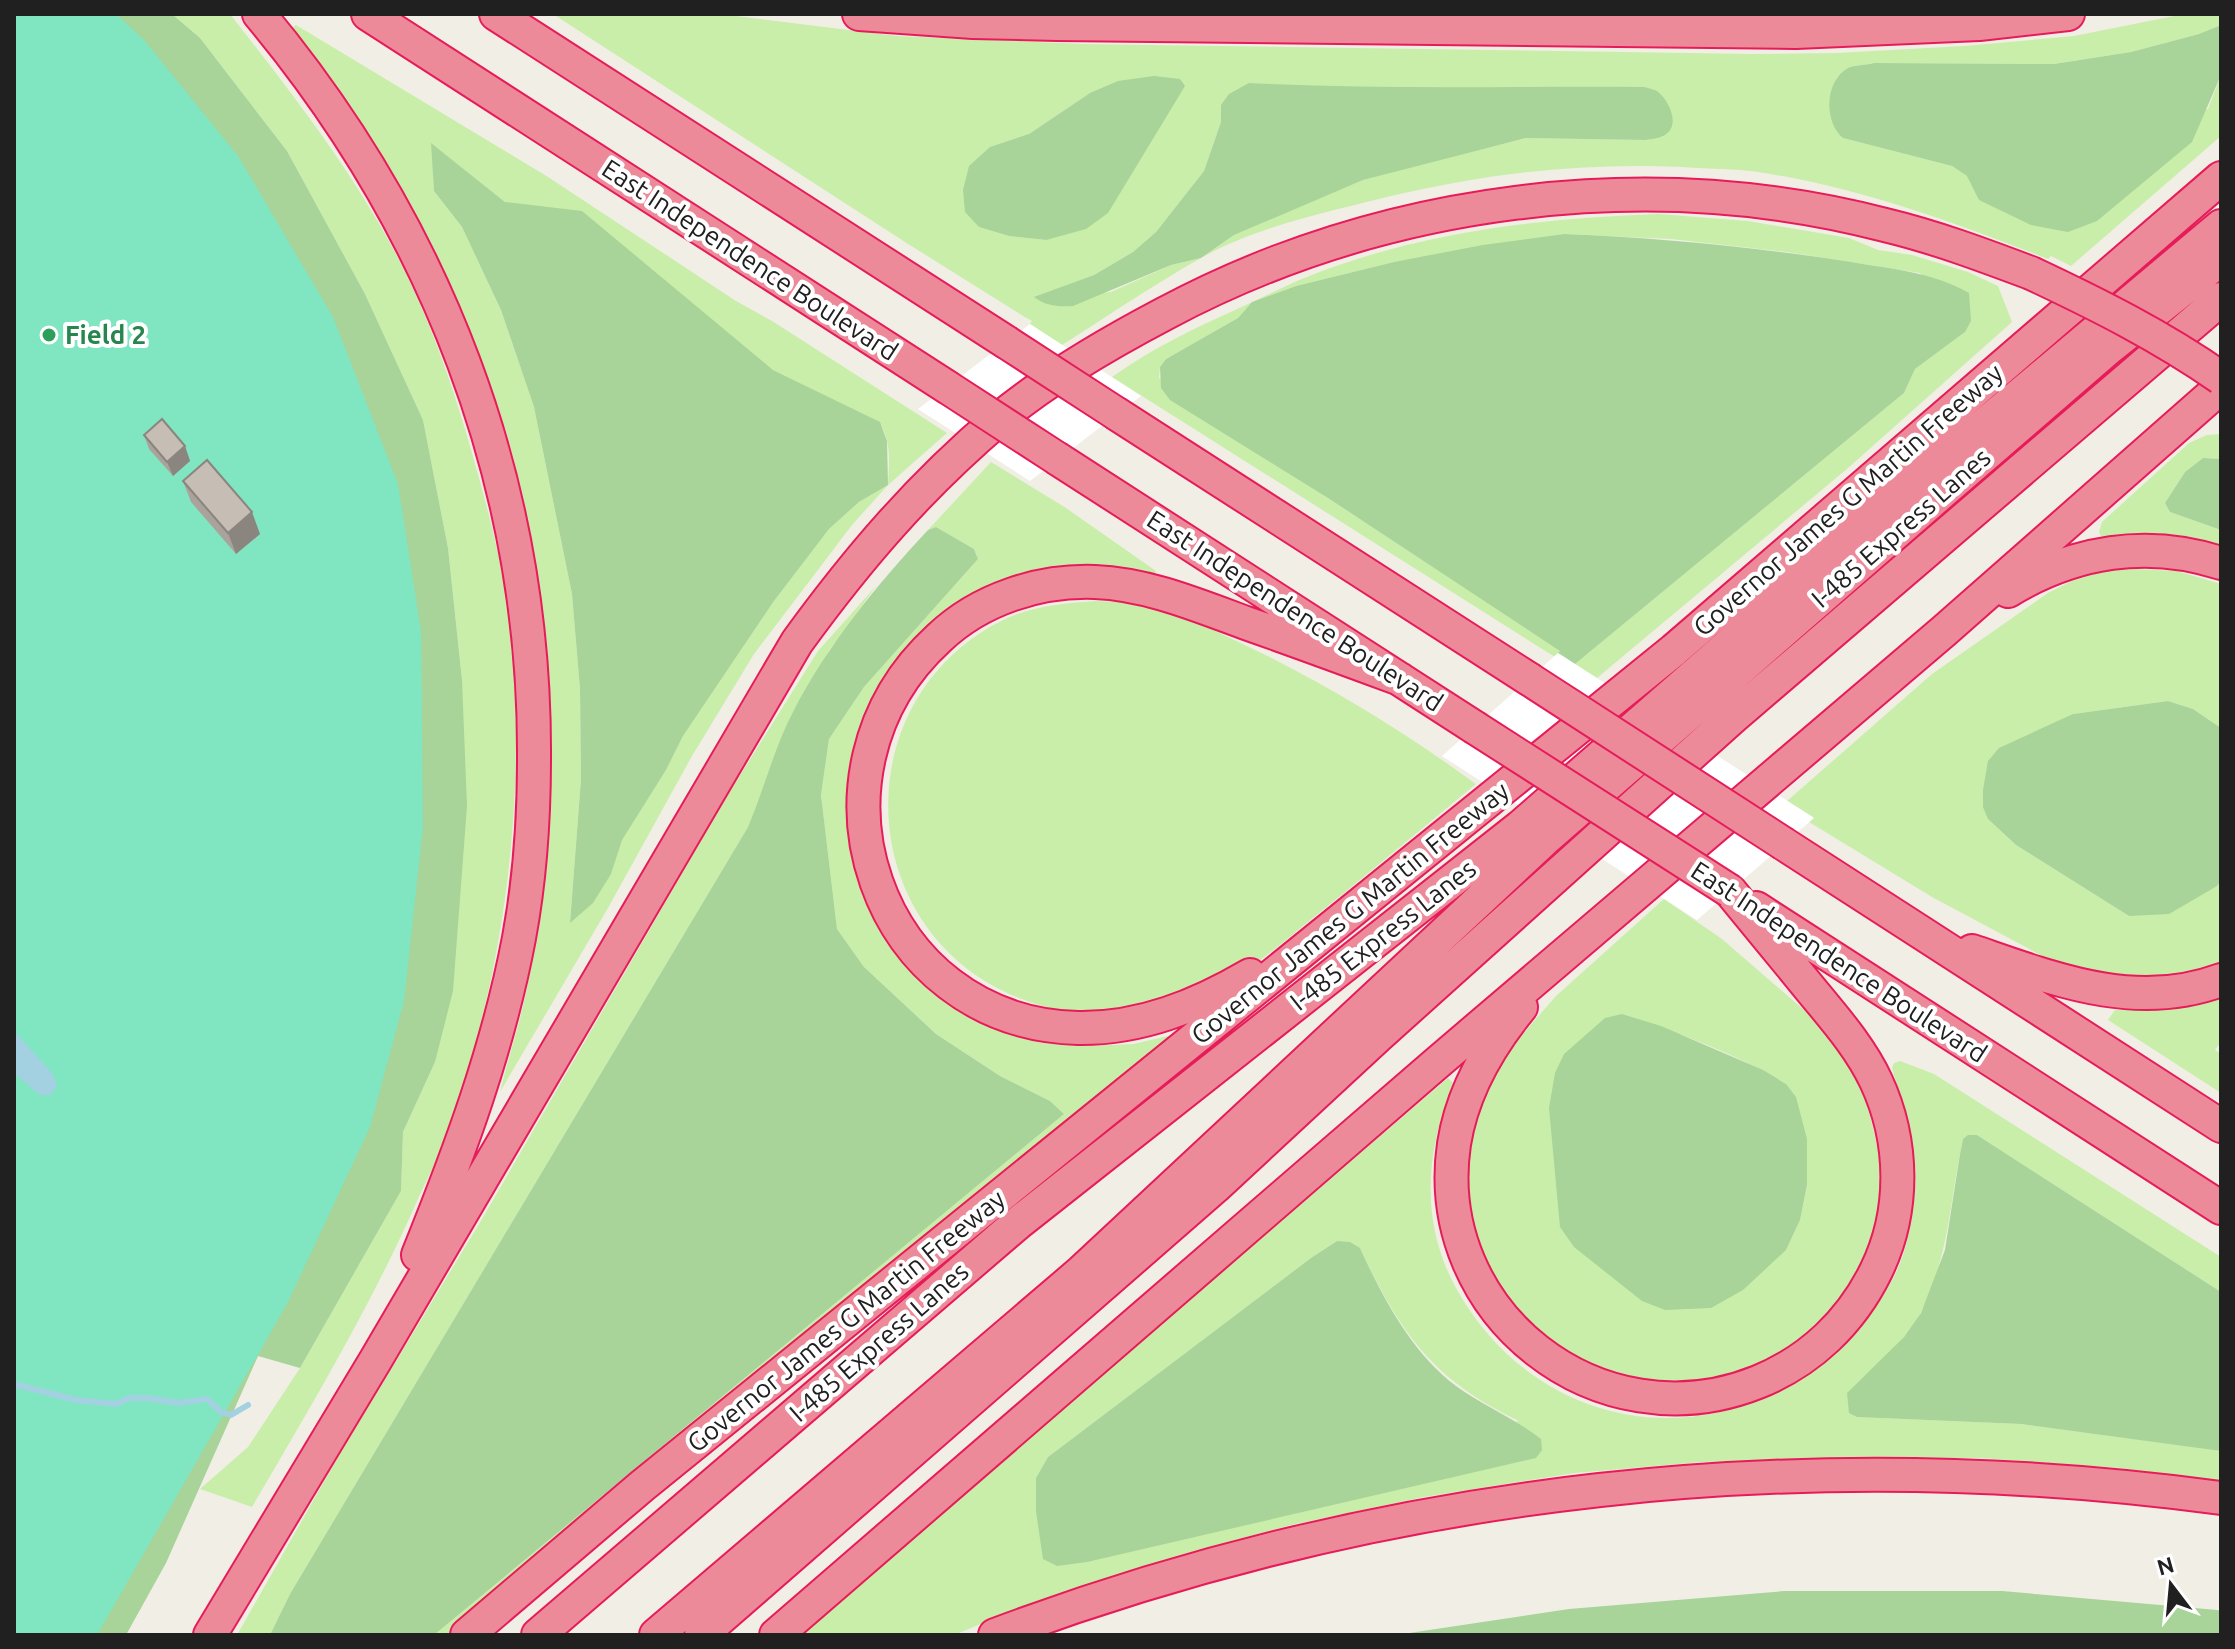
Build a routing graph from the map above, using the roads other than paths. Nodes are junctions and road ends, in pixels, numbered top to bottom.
1 (259, 14) edge
2 (368, 14) edge
3 (496, 14) edge
4 (859, 14) edge
5 (2068, 14) edge
6 (2221, 178) edge
7 (2221, 226) edge
8 (2221, 259) edge
9 (2221, 299) edge
10 (2221, 378) edge
11 (2221, 387) edge
12 (2221, 563) edge
13 (1944, 631) junction
14 (1400, 679) junction
15 (1730, 891) junction
16 (1335, 924) junction
17 (1923, 934) junction
18 (1562, 958) junction
19 (2221, 980) edge
20 (2221, 1126) edge
21 (2221, 1208) edge
22 (375, 1361) junction
23 (2221, 1498) edge
24 (210, 1635) edge
25 (467, 1635) edge
26 (538, 1635) edge
27 (656, 1635) edge
28 (701, 1635) edge
29 (776, 1635) edge
30 (995, 1635) edge

1 - 22 highway
2 - 14 highway, East Independence Boulevard, bridge
3 - 17 highway, bridge
4 - 5 highway
6 - 16 highway, Governor James G Martin Freeway
7 - 26 highway, I-485 Express Lanes
8 - 27 highway, I-485 Express Lanes
9 - 28 highway
10 - 22 highway, bridge
11 - 13 highway
12 - 13 highway
13 - 18 highway
14 - 15 highway, East Independence Boulevard, bridge
14 - 16 highway
15 - 18 highway
15 - 21 highway, East Independence Boulevard
16 - 25 highway, Governor James G Martin Freeway
17 - 19 highway
17 - 20 highway
18 - 29 highway
22 - 24 highway
23 - 30 highway

